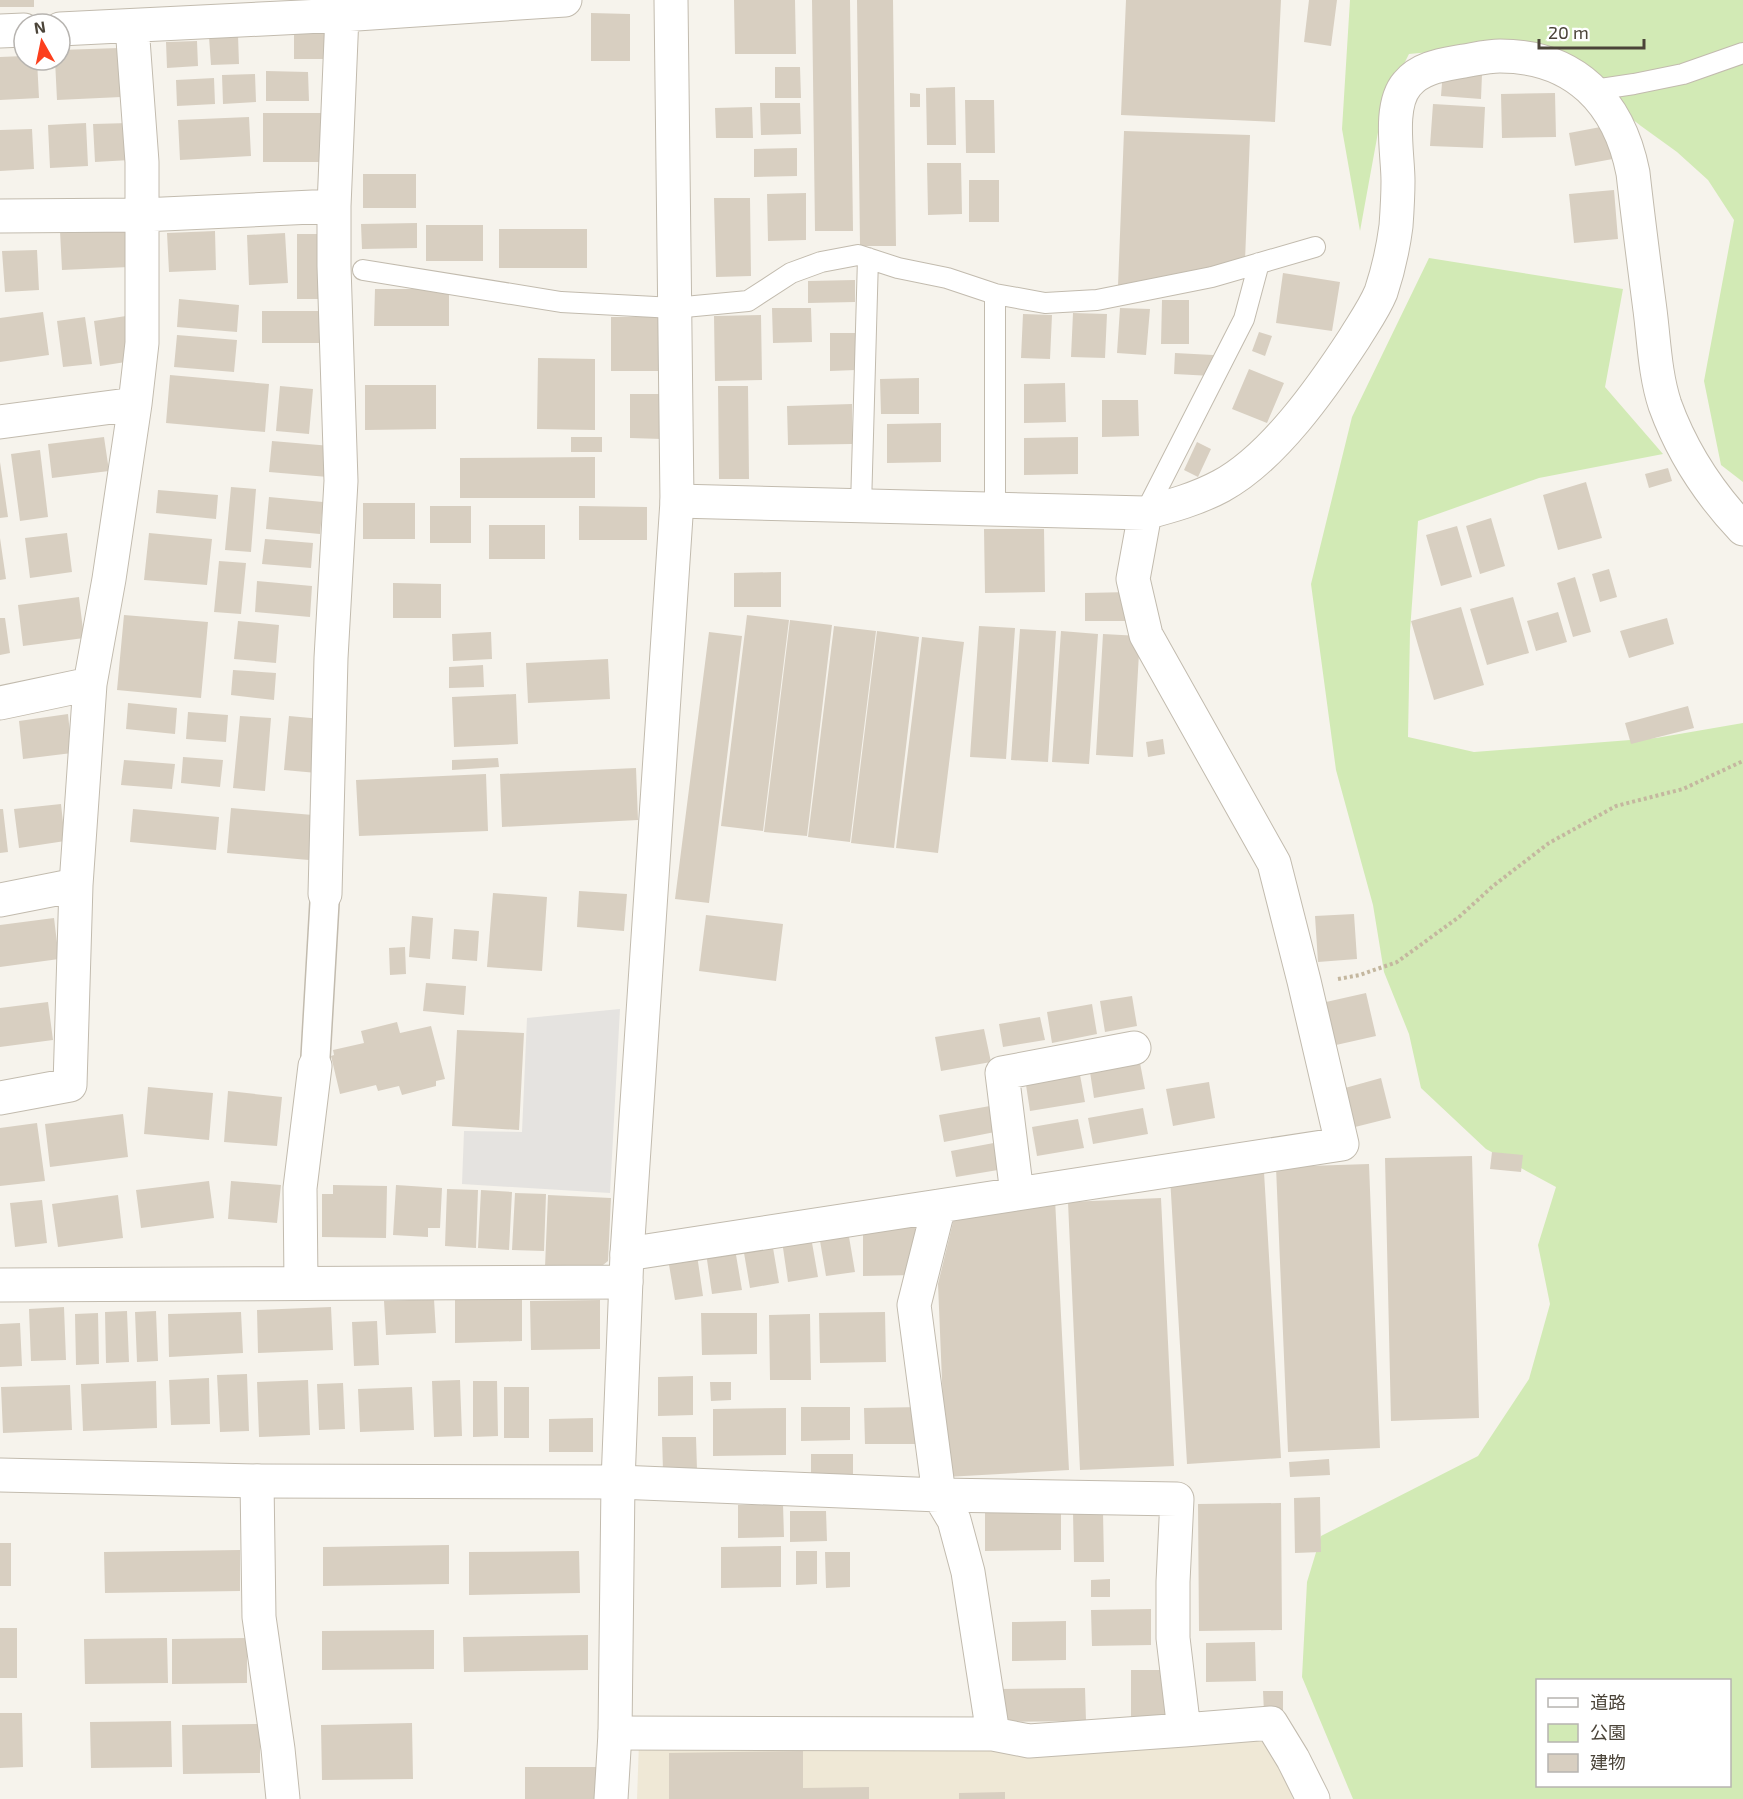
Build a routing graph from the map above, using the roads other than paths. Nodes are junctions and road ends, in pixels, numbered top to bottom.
1 (565, 0) edge
2 (671, 0) edge
3 (342, 15) junction
4 (82, 19) edge
5 (132, 26) junction
6 (1743, 53) edge
7 (1594, 90) junction
8 (334, 206) junction
9 (142, 215) junction
10 (0, 216) edge
11 (1315, 247) dead end
12 (868, 258) junction
13 (1259, 263) junction
14 (363, 270) dead end
15 (995, 294) junction
16 (674, 308) junction
17 (135, 404) junction
18 (0, 422) edge
19 (677, 501) junction
20 (861, 506) junction
21 (995, 509) junction
22 (1144, 513) junction
23 (1743, 528) edge
24 (90, 684) junction
25 (0, 703) edge
26 (76, 885) junction
27 (325, 894) joint
28 (0, 900) edge
29 (1134, 1048) dead end
30 (315, 1066) joint
31 (0, 1098) edge
32 (1017, 1194) junction
33 (939, 1206) junction
34 (626, 1268) junction
35 (301, 1282) junction
36 (0, 1285) edge
37 (0, 1475) edge
38 (257, 1481) junction
39 (618, 1482) junction
40 (939, 1495) junction
41 (1184, 1730) junction
42 (615, 1733) junction
43 (993, 1734) junction
44 (283, 1799) edge
45 (611, 1799) edge
46 (1313, 1799) edge

1 - 3 street
2 - 16 street
3 - 5 street
3 - 8 street
4 - 5 street
5 - 9 street
6 - 7 lane
7 - 22 street
7 - 23 street
8 - 9 street
8 - 27 street
9 - 10 street
9 - 17 street
11 - 13 lane
12 - 15 lane
12 - 16 lane
12 - 20 lane
13 - 15 lane
13 - 22 lane
14 - 16 lane
15 - 21 lane
16 - 19 street
17 - 18 street
17 - 24 street
19 - 20 street
19 - 34 street
20 - 21 street
21 - 22 street
22 - 32 street
24 - 25 street
24 - 26 street
26 - 28 street
26 - 31 street
27 - 30 street
29 - 32 street
30 - 35 street
32 - 33 street
33 - 34 street
33 - 40 street
34 - 35 street
34 - 39 street
35 - 36 street
37 - 38 street
38 - 39 street
38 - 44 street
39 - 40 street
39 - 42 street
40 - 41 street
40 - 43 street
41 - 43 street
41 - 46 street
42 - 43 street
42 - 45 street

